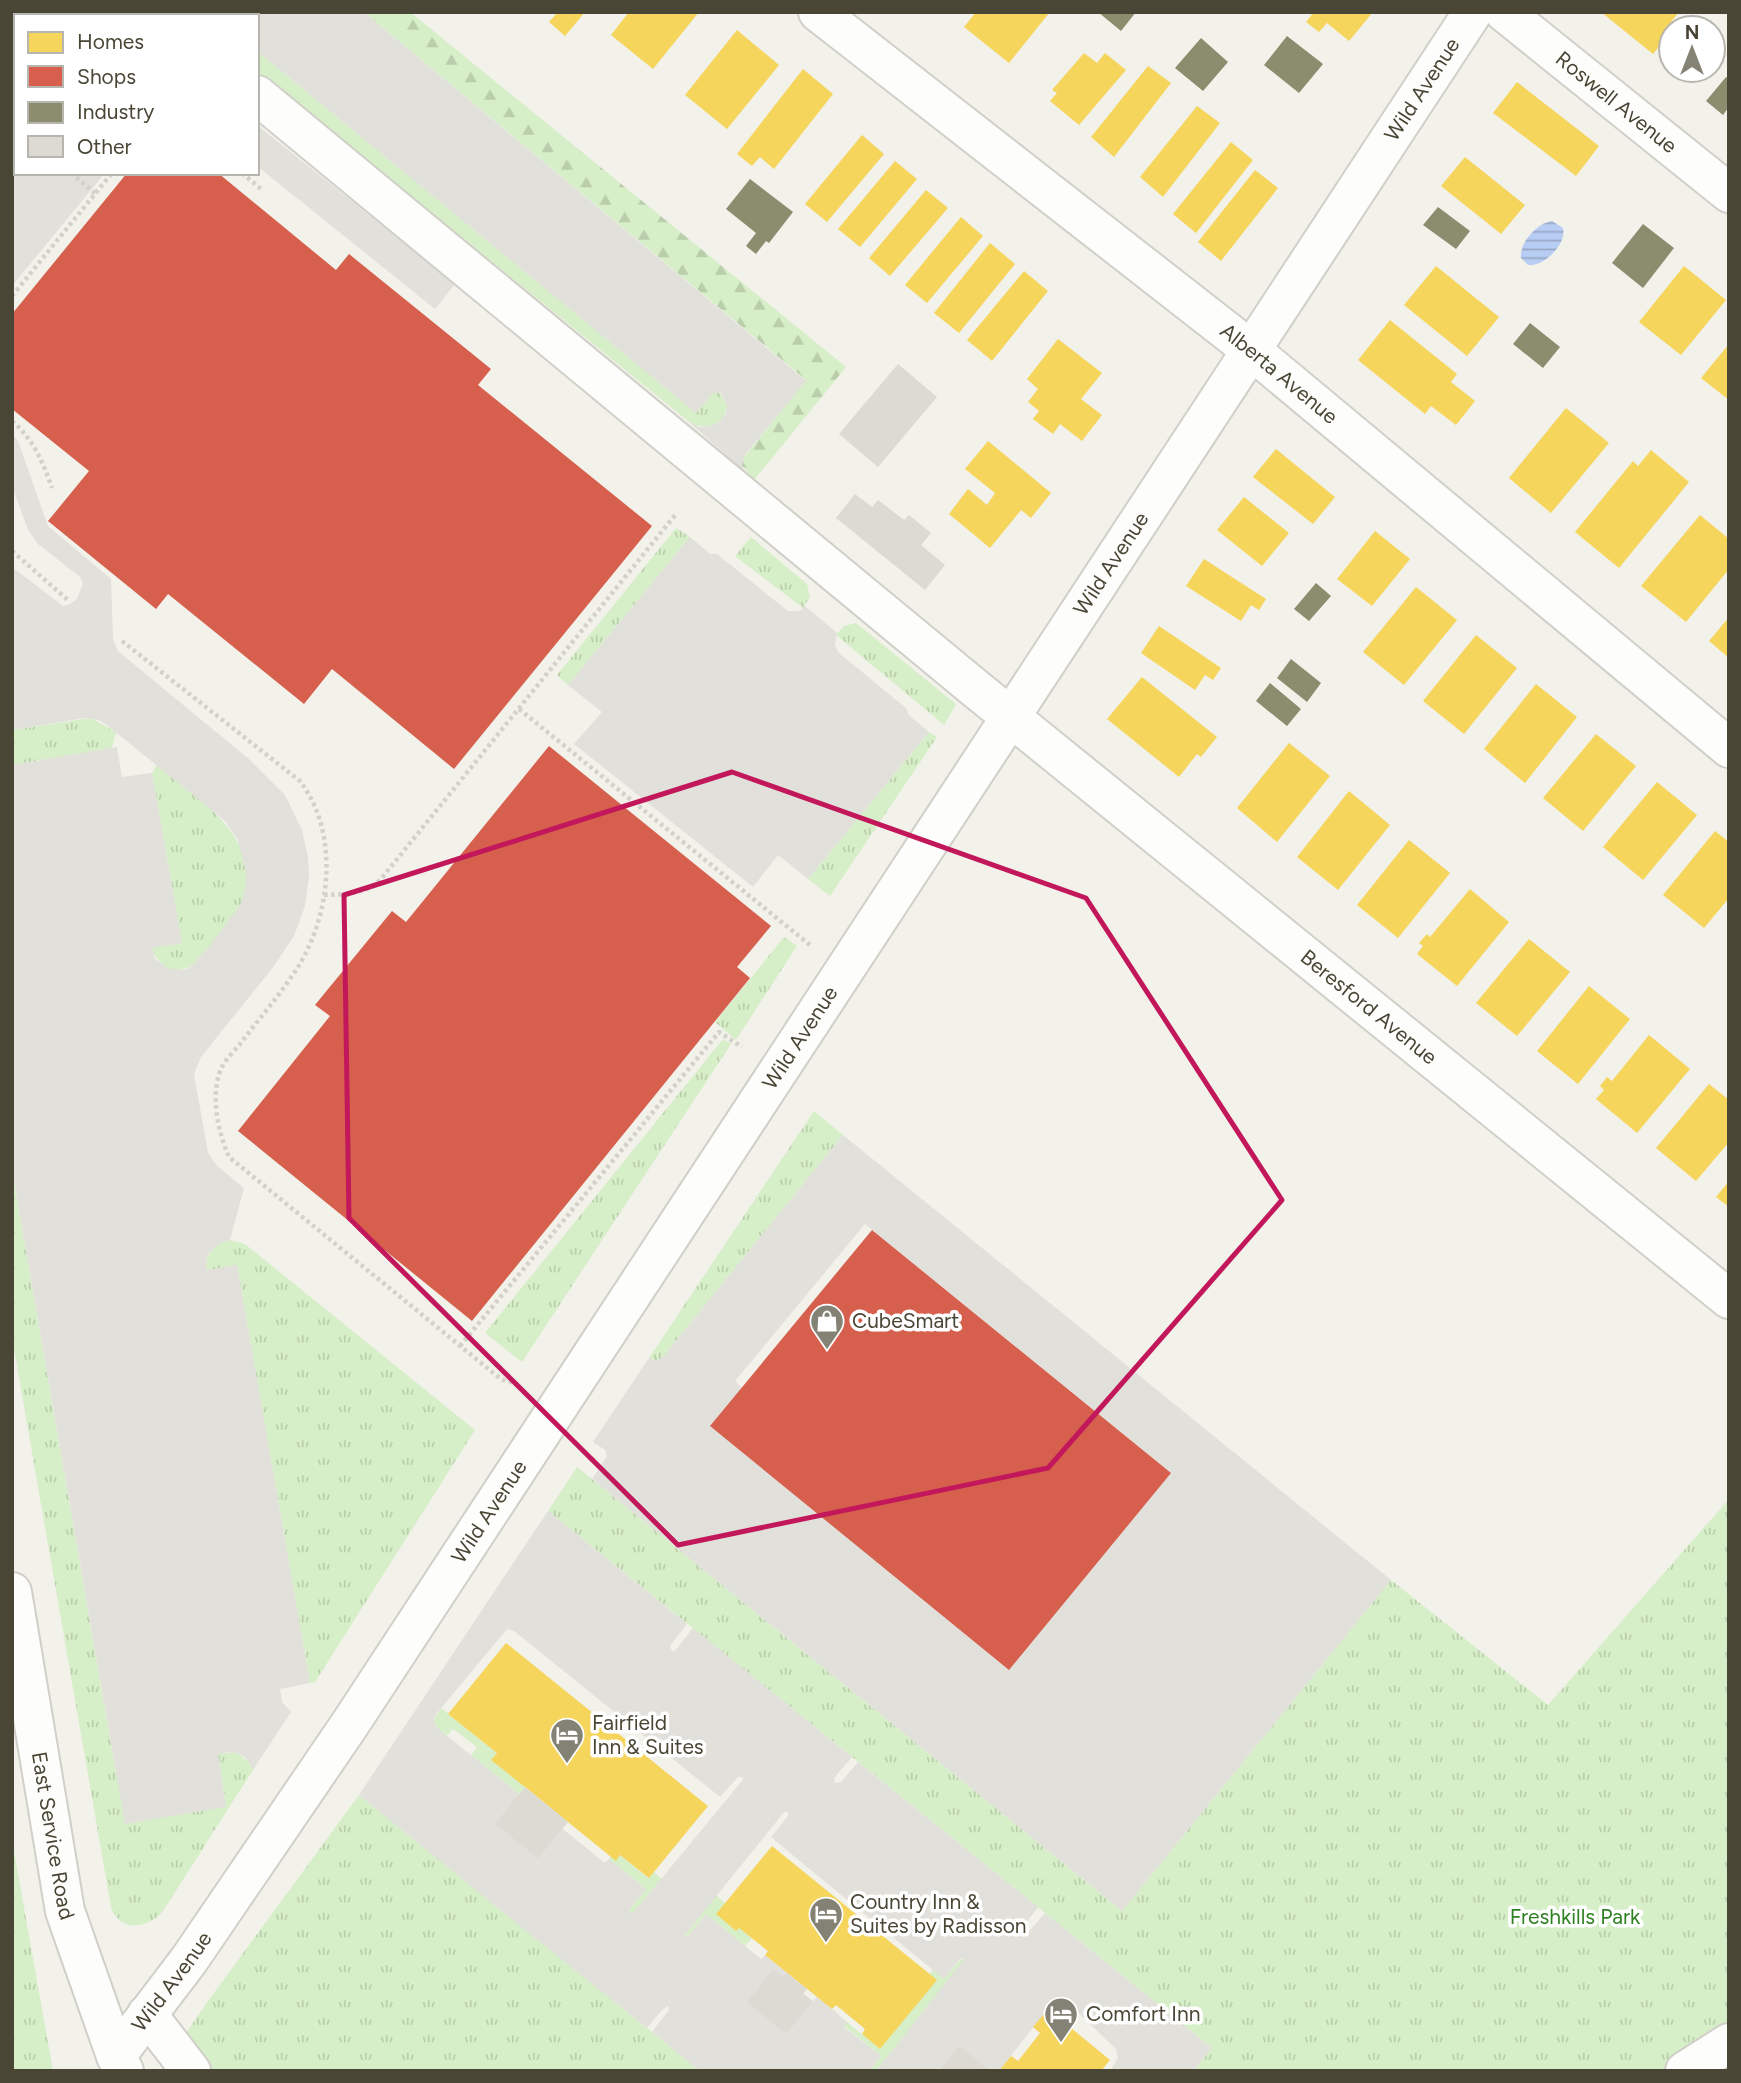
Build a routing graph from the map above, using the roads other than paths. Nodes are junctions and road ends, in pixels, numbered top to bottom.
1 (818, 12) edge
2 (1473, 12) edge
3 (1504, 12) edge
4 (259, 97) edge
5 (1729, 193) edge
6 (1251, 351) junction
7 (1010, 717) junction
8 (1729, 748) edge
9 (1729, 1299) edge
10 (12, 1592) edge
11 (147, 2014) junction
12 (1729, 2043) edge
13 (120, 2063) edge
14 (191, 2071) edge
15 (1685, 2071) edge

1 - 6 street, Alberta Avenue
2 - 6 street, Wild Avenue
3 - 5 street, Roswell Avenue
4 - 7 street, Beresford Avenue
6 - 7 street, Wild Avenue
6 - 8 street, Alberta Avenue
7 - 9 street, Beresford Avenue
7 - 11 street, Wild Avenue
10 - 13 street, East Service Road
11 - 13 street, Wild Avenue
11 - 14 street
12 - 15 street

